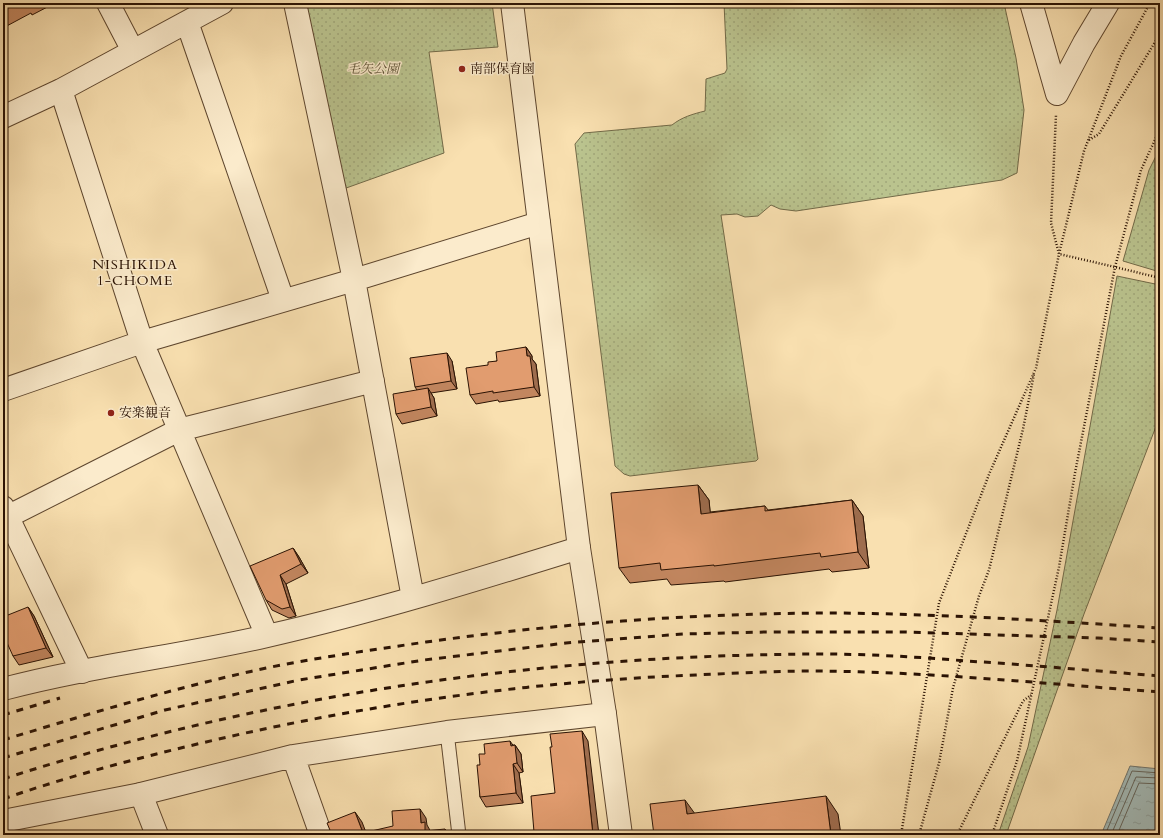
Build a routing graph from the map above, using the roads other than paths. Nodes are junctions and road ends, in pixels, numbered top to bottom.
1 (108, 3) edge
2 (222, 3) edge
3 (296, 3) edge
4 (512, 3) edge
5 (1031, 3) edge
6 (1108, 3) edge
7 (187, 22) junction
8 (133, 51) junction
9 (61, 90) junction
10 (3, 117) edge
11 (539, 223) junction
12 (354, 280) junction
13 (284, 300) junction
14 (142, 342) junction
15 (373, 381) junction
16 (3, 390) edge
17 (179, 430) junction
18 (5, 514) edge
19 (579, 548) junction
20 (413, 598) junction
21 (267, 636) junction
22 (82, 672) junction
23 (3, 689) edge
24 (605, 714) junction
25 (447, 732) junction
26 (293, 756) junction
27 (141, 794) junction
28 (3, 822) edge
29 (157, 835) edge
30 (321, 835) edge
31 (459, 835) edge
32 (621, 835) edge

1 - 8 street
2 - 7 street
3 - 12 street
4 - 11 street
5 - 6 street
7 - 8 street
7 - 13 street
8 - 9 street
9 - 10 street
9 - 14 street
11 - 12 street
11 - 19 street
12 - 13 street
12 - 15 street
13 - 14 street
14 - 16 street
14 - 17 street
15 - 17 street
15 - 20 street
17 - 18 street
17 - 21 street
18 - 22 street
19 - 20 street
19 - 24 street
20 - 21 street
21 - 22 street
22 - 23 street
24 - 25 street
24 - 32 street
25 - 26 street
25 - 31 lane
26 - 27 street
26 - 30 street
27 - 28 street
27 - 29 street

